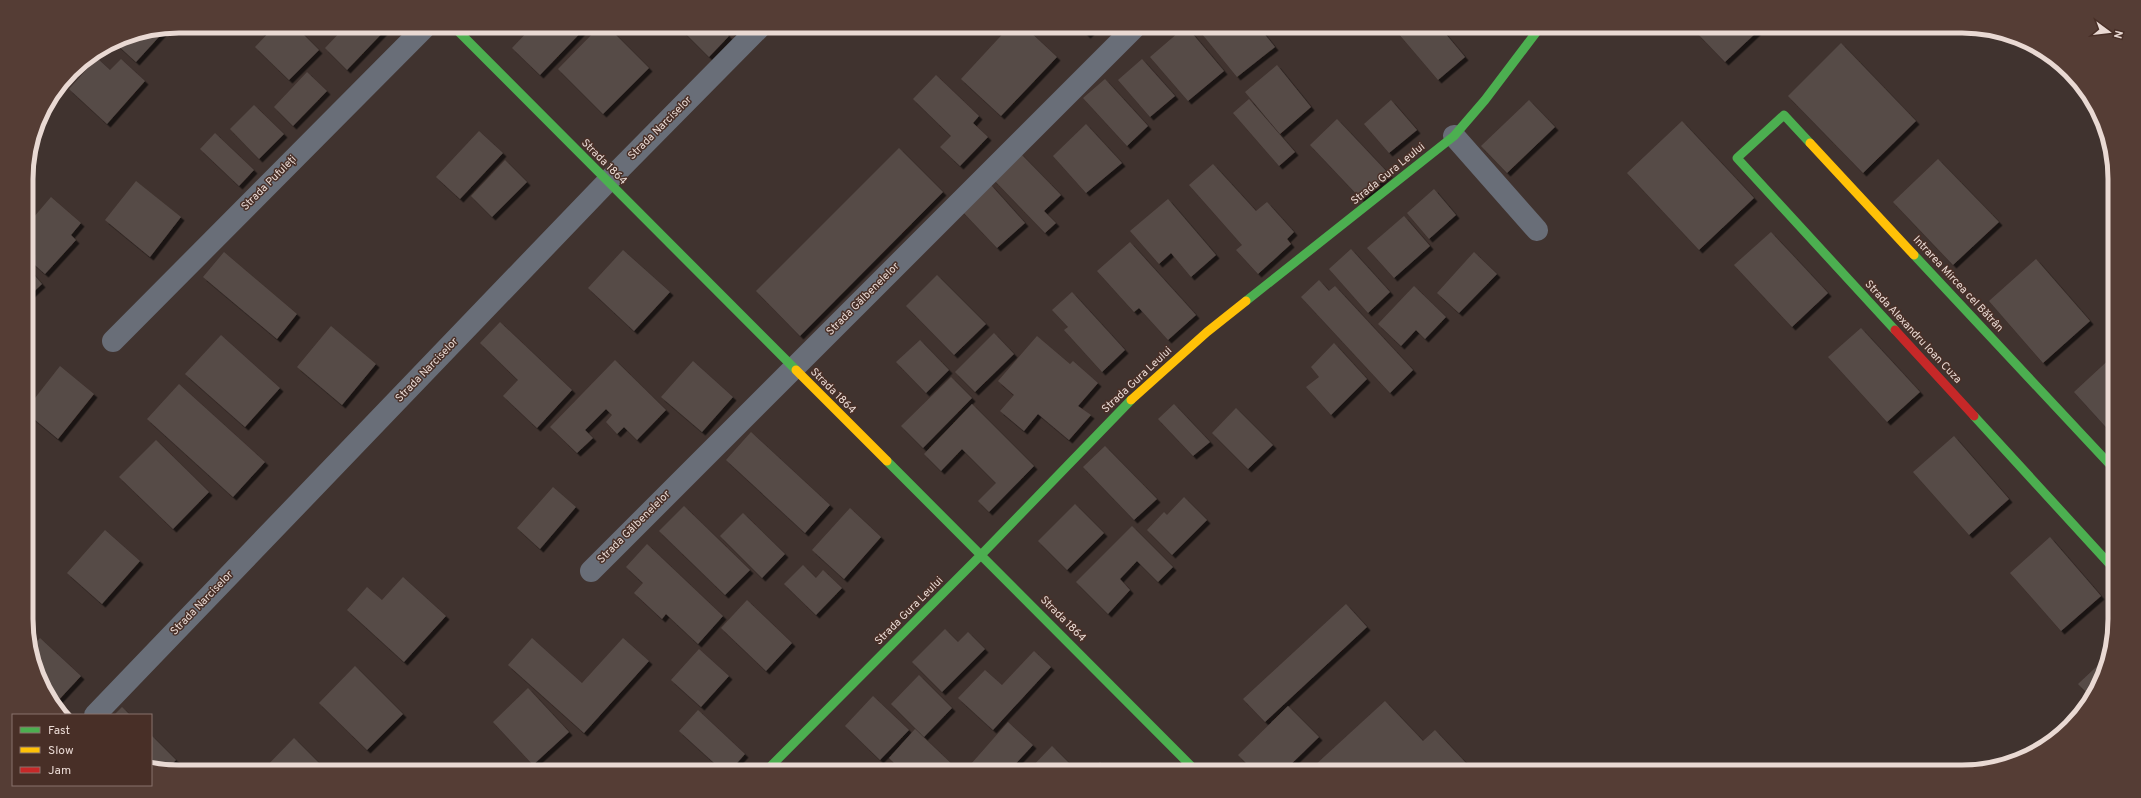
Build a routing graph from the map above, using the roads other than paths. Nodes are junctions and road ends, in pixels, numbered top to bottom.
1 (419, 33) edge
2 (461, 33) edge
3 (753, 33) edge
4 (1129, 33) edge
5 (1536, 33) edge
6 (1784, 115) joint
7 (1454, 136) junction
8 (607, 182) junction
9 (1537, 230) dead end
10 (113, 341) dead end
11 (794, 368) junction
12 (2108, 462) edge
13 (981, 555) junction
14 (2108, 562) edge
15 (591, 571) dead end
16 (96, 714) edge
17 (773, 765) edge
18 (1190, 765) edge

1 - 10 street, Strada Pufuleți
2 - 8 street, Strada 1864
3 - 8 street, Strada Narciselor
4 - 11 street, Strada Gălbenelelor
5 - 7 street, Strada Gura Leului
6 - 12 street, Intrarea Mircea cel Bătrân
6 - 14 street, Strada Alexandru Ioan Cuza
7 - 9 street
7 - 13 street, Strada Gura Leului
8 - 11 street, Strada 1864
8 - 16 street, Strada Narciselor
11 - 13 street, Strada 1864
11 - 15 street, Strada Gălbenelelor
13 - 17 street, Strada Gura Leului
13 - 18 street, Strada 1864

